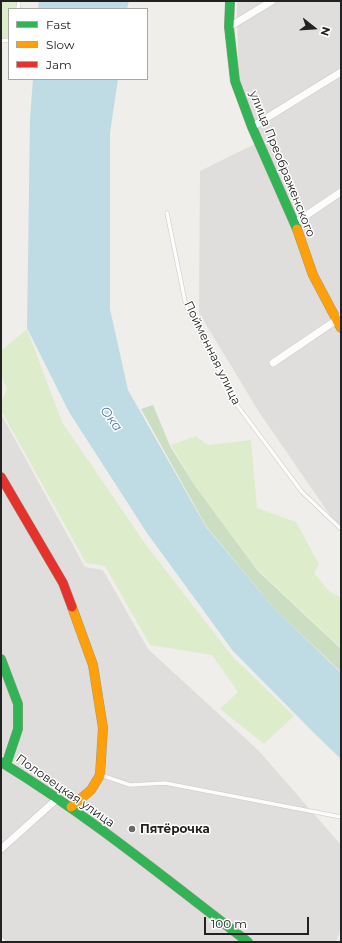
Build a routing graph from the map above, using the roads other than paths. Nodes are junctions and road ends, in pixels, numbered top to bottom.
1 (230, 1) edge
2 (272, 1) edge
3 (229, 27) junction
4 (341, 72) edge
5 (252, 127) junction
6 (341, 192) edge
7 (167, 213) dead end
8 (295, 223) junction
9 (339, 322) edge
10 (273, 363) dead end
11 (1, 477) edge
12 (341, 529) edge
13 (1, 658) edge
14 (4, 764) edge
15 (100, 775) junction
16 (58, 798) junction
17 (71, 807) junction
18 (341, 817) edge
19 (1, 849) edge
20 (248, 942) edge

1 - 3 street, улица Преображенского
2 - 3 street
3 - 5 street, улица Преображенского
4 - 5 street
5 - 8 street, улица Преображенского
6 - 8 street
7 - 12 lane, Пойменная улица
8 - 9 street, улица Преображенского
9 - 10 street
11 - 15 street
13 - 14 street
14 - 16 street, Половецкая улица
15 - 17 street
15 - 18 lane
16 - 17 street, Половецкая улица
16 - 19 street
17 - 20 street, Половецкая улица

